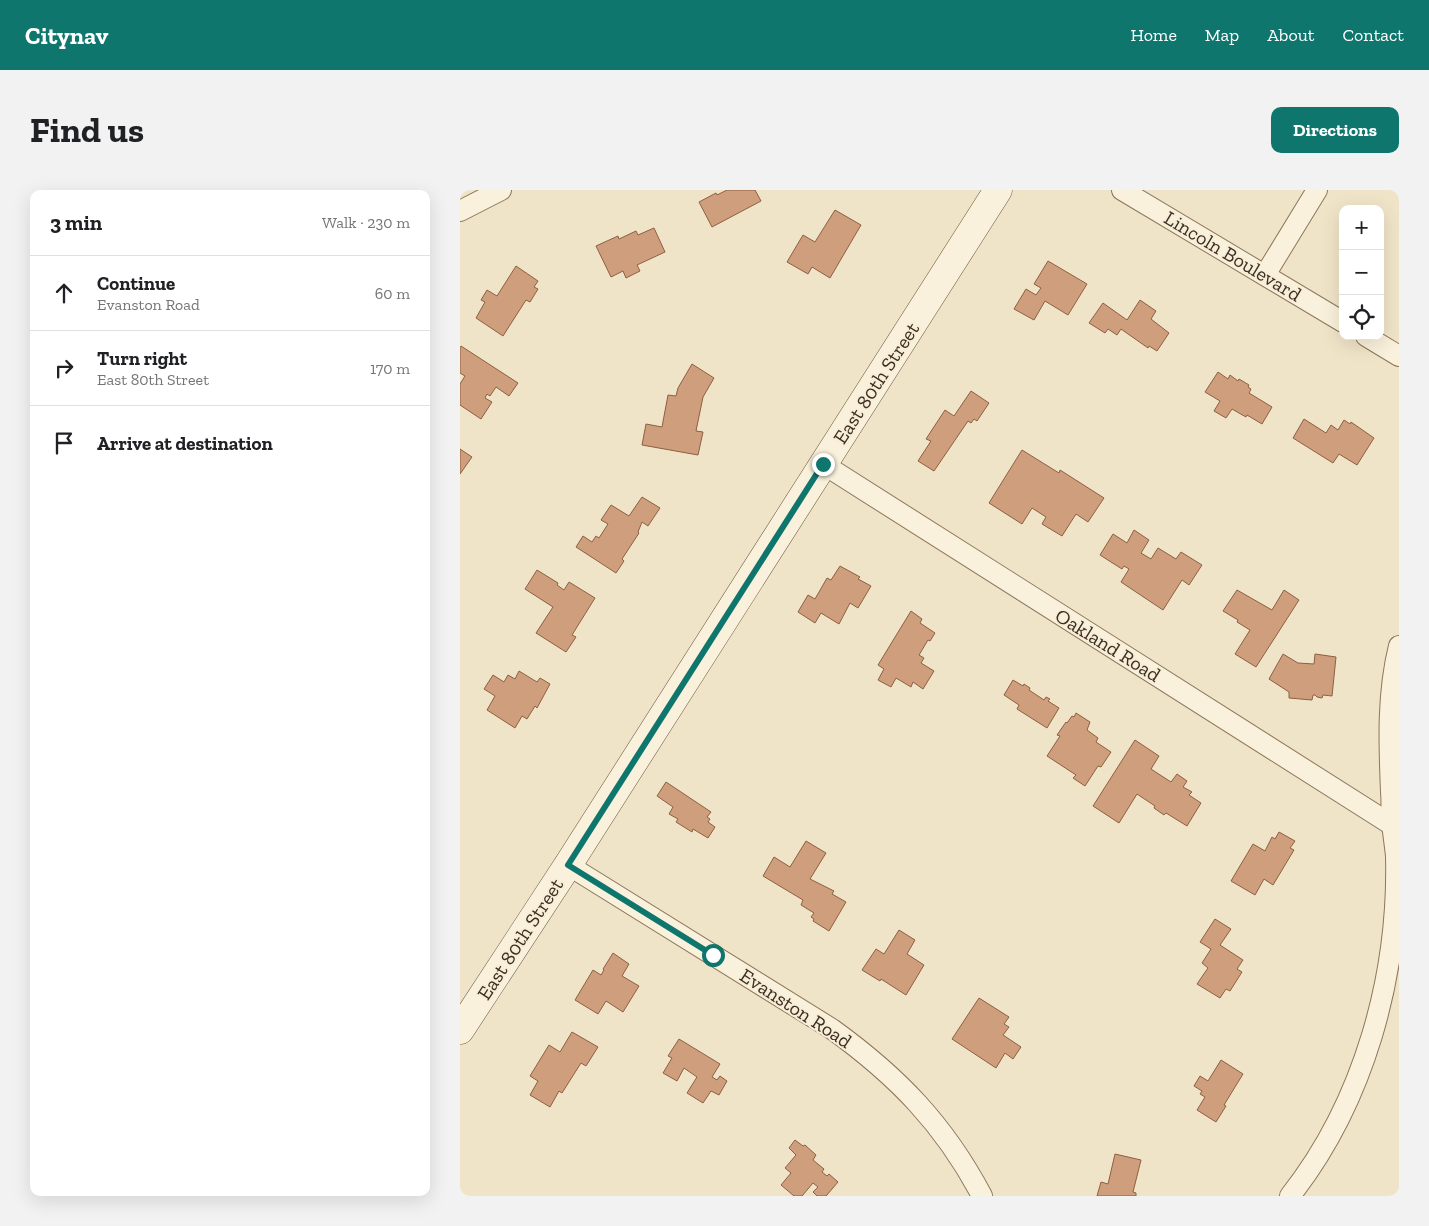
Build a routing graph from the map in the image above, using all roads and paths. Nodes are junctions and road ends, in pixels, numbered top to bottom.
1 (998, 190) edge
2 (1122, 190) edge
3 (1317, 190) edge
4 (497, 191) edge
5 (460, 211) edge
6 (1265, 275) junction
7 (1339, 320) edge
8 (1373, 340) edge
9 (1399, 356) edge
10 (823, 464) junction
11 (1399, 646) edge
12 (1392, 825) junction
13 (568, 865) junction
14 (460, 1030) edge
15 (982, 1196) edge
16 (1290, 1196) edge

1 - 10 street, East 80th Street
2 - 6 street, Lincoln Boulevard
3 - 6 street
4 - 5 street
6 - 7 street, Lincoln Boulevard
8 - 9 street
10 - 12 street, Oakland Road
10 - 13 street, East 80th Street
11 - 12 street
12 - 16 street
13 - 14 street, East 80th Street
13 - 15 street, Evanston Road

